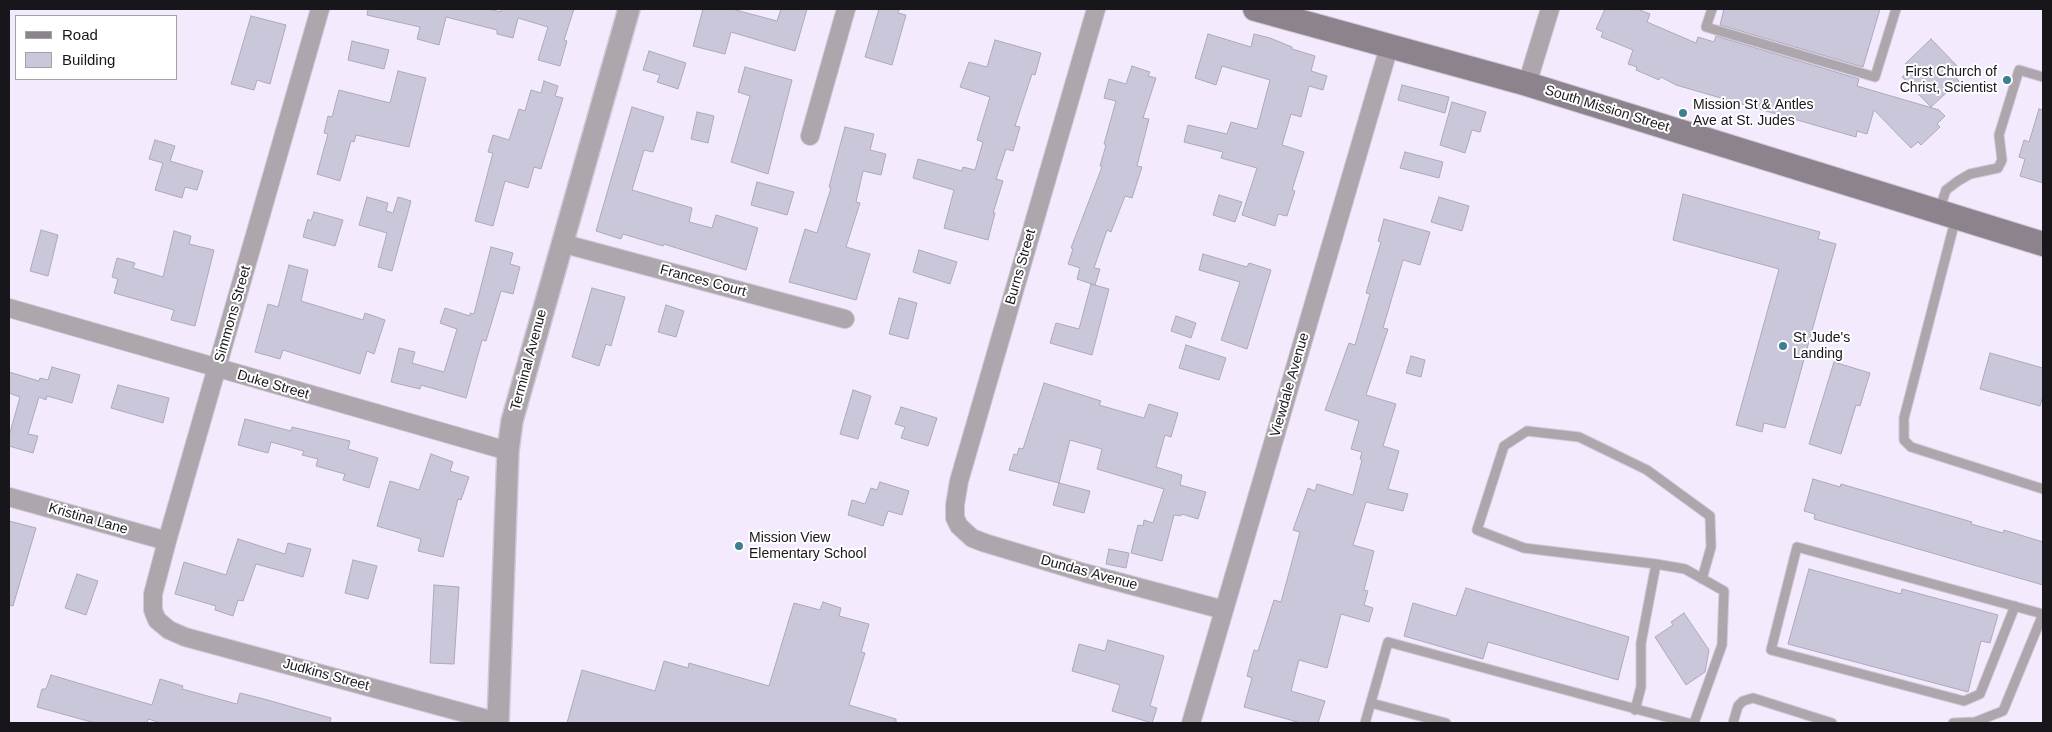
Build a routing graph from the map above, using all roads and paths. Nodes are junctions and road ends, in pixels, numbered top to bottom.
1 (320, 9) edge
2 (629, 9) edge
3 (846, 9) edge
4 (1096, 9) edge
5 (1255, 9) edge
6 (1550, 9) edge
7 (1712, 9) edge
8 (1896, 9) edge
9 (1389, 47) junction
10 (2043, 77) edge
11 (1527, 84) junction
12 (810, 136) dead end
13 (1947, 214) junction
14 (561, 243) junction
15 (2043, 244) edge
16 (9, 308) edge
17 (845, 319) dead end
18 (218, 369) junction
19 (508, 451) junction
20 (2043, 489) edge
21 (9, 496) edge
22 (959, 526) joint
23 (167, 541) junction
24 (1656, 564) junction
25 (1702, 579) junction
26 (2015, 606) junction
27 (1224, 610) junction
28 (157, 620) joint
29 (1371, 703) junction
30 (1635, 710) junction
31 (1656, 720) edge
32 (498, 723) edge
33 (1191, 723) edge
34 (1365, 723) edge
35 (1446, 723) edge
36 (1688, 723) edge
37 (1694, 723) edge
38 (1733, 723) edge
39 (1832, 723) edge
40 (1953, 723) edge

1 - 18 street, Simmons Street
2 - 14 street, Terminal Avenue
3 - 12 street
4 - 22 street, Burns Street
5 - 9 main road, South Mission Street
6 - 11 street
7 - 8 lane
9 - 11 main road, South Mission Street
9 - 27 street, Viewdale Avenue
10 - 13 lane
11 - 13 main road, South Mission Street
13 - 15 main road, South Mission Street
13 - 20 lane
14 - 17 street, Frances Court
14 - 19 street, Terminal Avenue
16 - 18 street, Duke Street
18 - 19 street, Duke Street
18 - 23 street, Simmons Street
19 - 32 street, Terminal Avenue
21 - 23 street, Kristina Lane
22 - 27 street, Dundas Avenue
23 - 28 street, Simmons Street
24 - 25 lane
24 - 25 lane
24 - 30 lane
25 - 37 lane
26 - 26 lane
26 - 40 lane
27 - 33 street, Viewdale Avenue
28 - 32 street, Judkins Street
29 - 30 lane
29 - 34 lane
29 - 35 lane
30 - 31 lane
31 - 36 lane
38 - 39 lane

